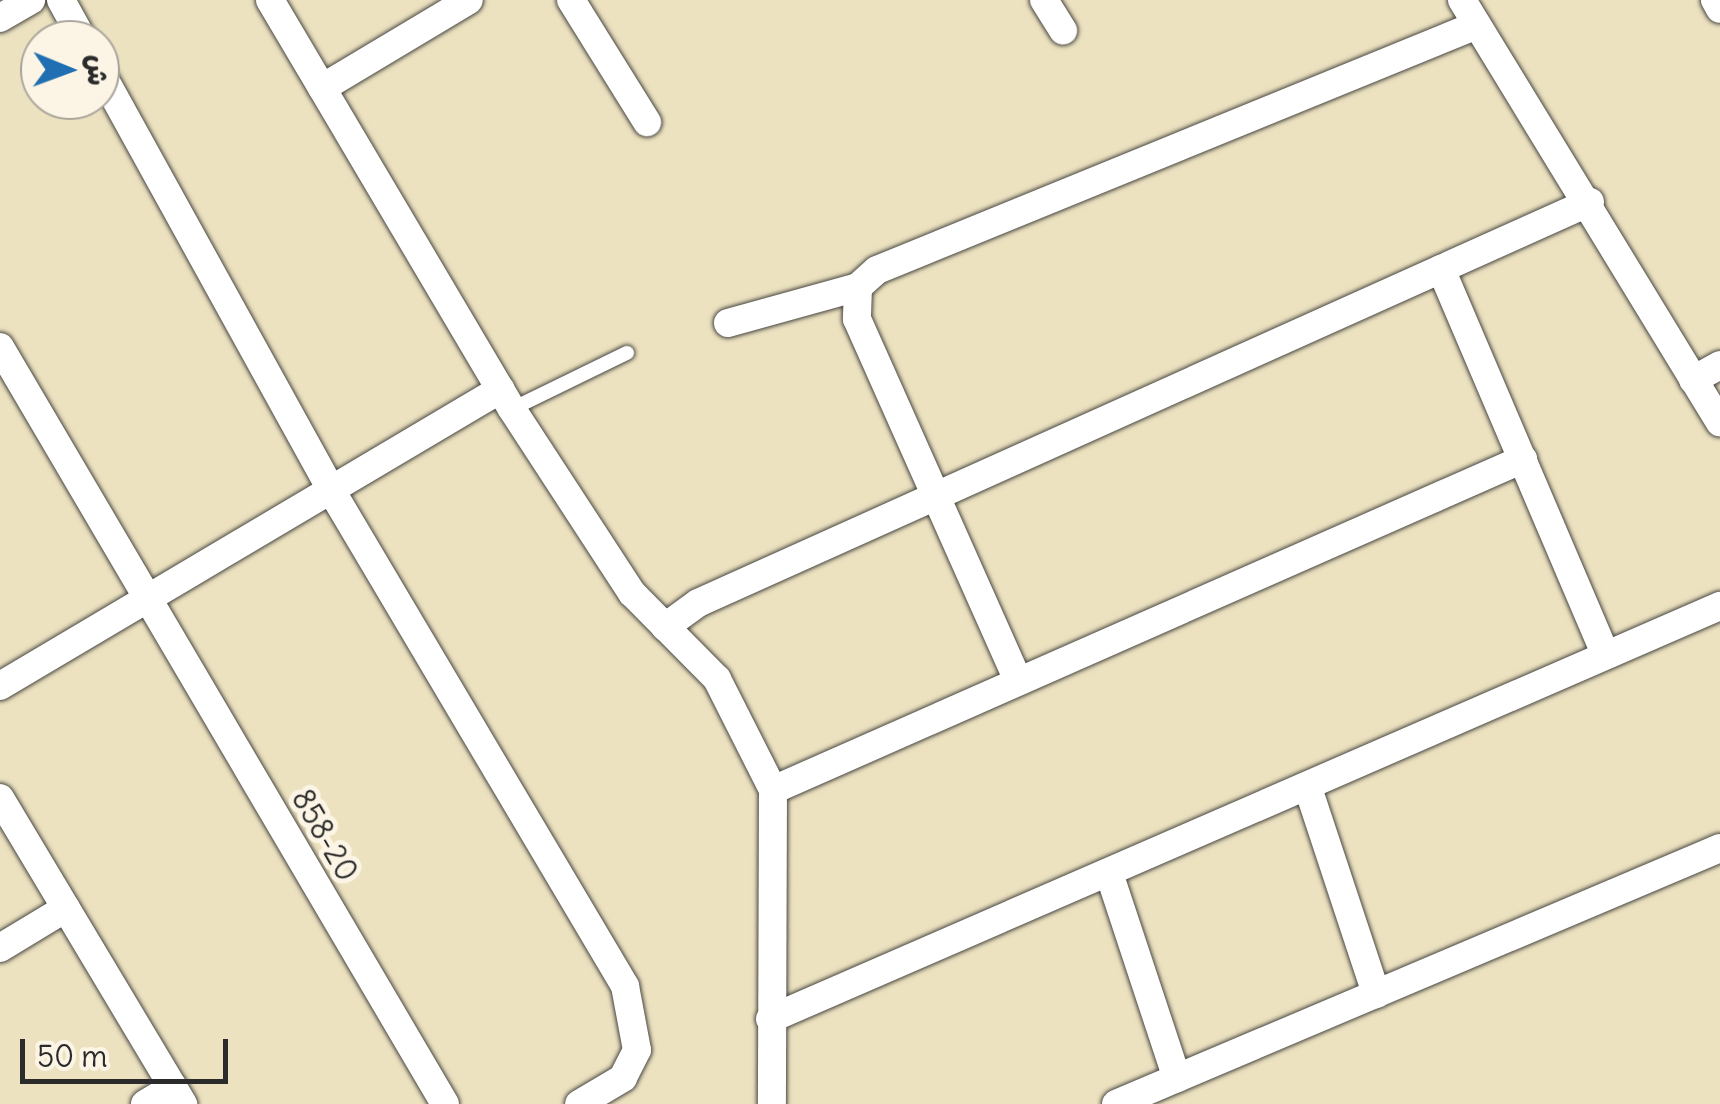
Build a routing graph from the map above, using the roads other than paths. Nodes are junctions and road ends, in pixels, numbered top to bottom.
1 (31, 0) edge
2 (270, 0) edge
3 (470, 0) edge
4 (571, 0) edge
5 (1044, 0) edge
6 (1462, 0) edge
7 (1715, 0) edge
8 (1720, 9) edge
9 (0, 18) edge
10 (1478, 24) junction
11 (1063, 31) dead end
12 (322, 88) junction
13 (120, 107) edge
14 (646, 122) dead end
15 (1590, 202) junction
16 (1441, 268) junction
17 (858, 287) junction
18 (728, 322) dead end
19 (0, 347) edge
20 (627, 353) dead end
21 (1720, 365) edge
22 (1693, 380) junction
23 (506, 399) junction
24 (1720, 422) edge
25 (1522, 459) junction
26 (331, 490) junction
27 (942, 494) junction
28 (149, 598) junction
29 (1720, 606) edge
30 (664, 627) junction
31 (1604, 650) junction
32 (1017, 678) junction
33 (0, 686) edge
34 (773, 790) junction
35 (1310, 791) junction
36 (0, 798) edge
37 (1720, 848) edge
38 (1110, 876) junction
39 (66, 908) junction
40 (0, 948) edge
41 (1376, 994) junction
42 (770, 1019) junction
43 (1177, 1078) junction
44 (178, 1096) edge
45 (145, 1104) edge
46 (444, 1104) edge
47 (579, 1104) edge
48 (772, 1104) edge
49 (1116, 1104) edge

1 - 9 street
2 - 12 street
3 - 12 street
4 - 14 street
5 - 11 street
6 - 10 street
7 - 8 street
10 - 15 street
10 - 17 street
12 - 23 street
13 - 26 street
15 - 16 street
15 - 22 street
16 - 25 street
16 - 27 street
17 - 18 street
17 - 27 street
19 - 28 street, 858-20
20 - 23 lane
21 - 22 street
22 - 24 street
23 - 26 street
23 - 30 street
25 - 31 street
25 - 32 street
26 - 28 street
26 - 47 street
27 - 30 street
27 - 32 street
28 - 33 street
28 - 46 street, 858-20
29 - 31 street
30 - 34 street
31 - 35 street
32 - 34 street
34 - 42 street
35 - 38 street
35 - 41 street
36 - 39 street
37 - 41 street
38 - 42 street
38 - 43 street
39 - 40 street
39 - 44 street
41 - 43 street
42 - 48 street
43 - 49 street
44 - 45 street

